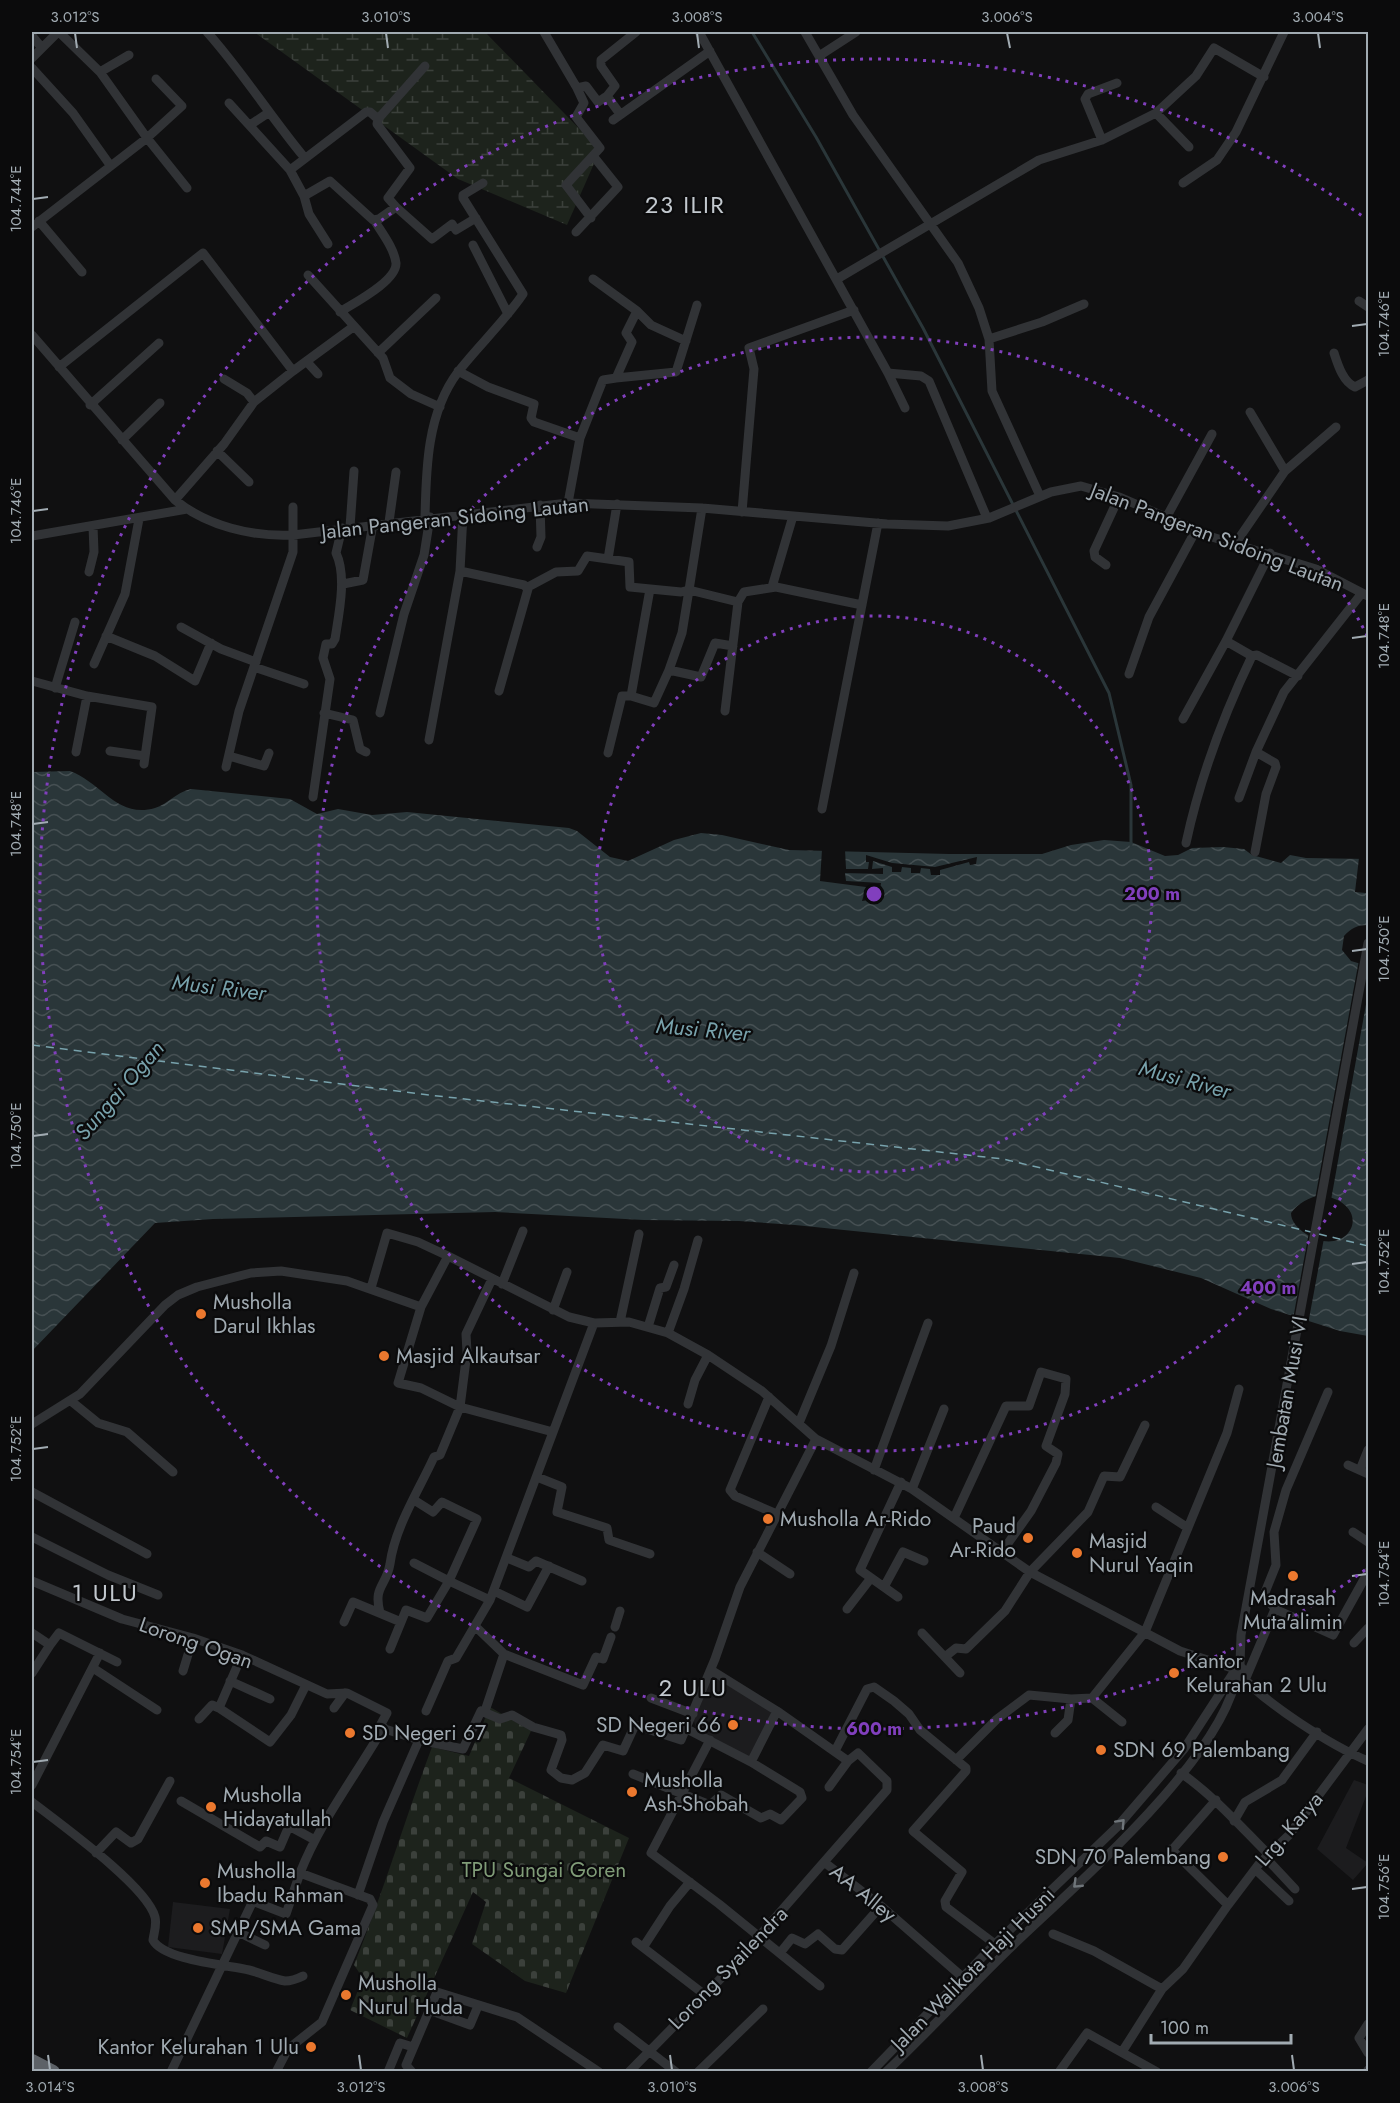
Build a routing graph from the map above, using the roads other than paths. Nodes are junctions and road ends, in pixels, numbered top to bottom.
1 (59, 32) edge
2 (207, 32) edge
3 (544, 32) edge
4 (636, 32) edge
5 (699, 32) edge
6 (805, 32) edge
7 (856, 32) edge
8 (1284, 32) edge
9 (32, 36) edge
10 (42, 48) junction
11 (710, 51) junction
12 (129, 56) dead end
13 (819, 56) junction
14 (32, 58) edge
15 (425, 66) dead end
16 (32, 68) edge
17 (100, 72) junction
18 (1264, 76) junction
19 (156, 79) dead end
20 (1117, 83) dead end
21 (577, 88) junction
22 (607, 96) junction
23 (229, 103) dead end
24 (268, 113) junction
25 (1156, 113) junction
26 (378, 119) junction
27 (250, 125) junction
28 (147, 138) junction
29 (1102, 140) junction
30 (1189, 147) dead end
31 (304, 157) junction
32 (594, 157) junction
33 (110, 165) junction
34 (290, 170) junction
35 (483, 183) dead end
36 (1183, 183) dead end
37 (187, 188) dead end
38 (304, 196) junction
39 (396, 207) junction
40 (476, 218) junction
41 (591, 218) junction
42 (374, 220) junction
43 (35, 224) edge
44 (931, 225) junction
45 (576, 232) dead end
46 (328, 244) dead end
47 (473, 245) dead end
48 (82, 272) dead end
49 (308, 275) dead end
50 (593, 279) dead end
51 (837, 279) junction
52 (436, 298) dead end
53 (1359, 301) dead end
54 (1084, 304) dead end
55 (698, 305) dead end
56 (1368, 307) edge
57 (854, 310) junction
58 (637, 311) junction
59 (340, 312) junction
60 (506, 316) junction
61 (352, 327) junction
62 (32, 334) edge
63 (989, 339) junction
64 (686, 341) junction
65 (159, 344) dead end
66 (378, 353) junction
67 (1334, 353) dead end
68 (307, 362) junction
69 (59, 367) junction
70 (293, 371) junction
71 (458, 371) junction
72 (888, 373) junction
73 (318, 374) dead end
74 (616, 378) junction
75 (224, 379) dead end
76 (1368, 380) edge
77 (254, 402) junction
78 (160, 403) dead end
79 (90, 405) junction
80 (440, 407) junction
81 (905, 408) dead end
82 (1250, 412) dead end
83 (1336, 427) dead end
84 (1212, 435) dead end
85 (580, 438) junction
86 (122, 440) junction
87 (217, 451) junction
88 (354, 471) dead end
89 (396, 471) dead end
90 (1285, 471) junction
91 (249, 482) dead end
92 (1040, 496) junction
93 (1119, 497) junction
94 (175, 500) junction
95 (568, 503) junction
96 (617, 504) junction
97 (535, 506) junction
98 (293, 507) dead end
99 (702, 508) junction
100 (187, 510) junction
101 (742, 512) junction
102 (463, 514) junction
103 (793, 516) junction
104 (428, 518) junction
105 (988, 518) junction
106 (1166, 518) junction
107 (139, 519) junction
108 (389, 522) junction
109 (878, 523) junction
110 (373, 524) junction
111 (93, 526) junction
112 (346, 527) junction
113 (1196, 530) junction
114 (292, 535) junction
115 (32, 536) edge
116 (1235, 544) junction
117 (537, 547) dead end
118 (1270, 553) junction
119 (608, 559) junction
120 (1106, 565) dead end
121 (460, 571) junction
122 (89, 572) dead end
123 (343, 584) junction
124 (528, 587) junction
125 (772, 587) junction
126 (650, 589) junction
127 (689, 590) junction
128 (1365, 594) edge
129 (738, 602) junction
130 (862, 605) junction
131 (75, 622) dead end
132 (181, 627) dead end
133 (108, 631) junction
134 (1226, 641) junction
135 (211, 643) junction
136 (733, 646) junction
137 (1252, 656) junction
138 (94, 664) dead end
139 (255, 664) junction
140 (669, 670) junction
141 (1129, 674) dead end
142 (1298, 676) junction
143 (32, 681) edge
144 (304, 684) dead end
145 (55, 688) junction
146 (499, 691) dead end
147 (87, 696) junction
148 (631, 696) junction
149 (725, 711) dead end
150 (324, 713) junction
151 (380, 713) dead end
152 (1183, 719) dead end
153 (429, 740) dead end
154 (110, 751) dead end
155 (76, 752) dead end
156 (366, 752) dead end
157 (1256, 752) junction
158 (269, 753) dead end
159 (608, 753) dead end
160 (229, 756) junction
161 (226, 767) dead end
162 (313, 797) dead end
163 (1239, 798) dead end
164 (822, 809) dead end
165 (1186, 843) dead end
166 (1255, 852) dead end
167 (1368, 943) edge
168 (523, 1231) dead end
169 (639, 1234) dead end
170 (698, 1240) dead end
171 (448, 1256) junction
172 (674, 1265) dead end
173 (567, 1272) dead end
174 (854, 1273) dead end
175 (492, 1279) junction
176 (502, 1284) junction
177 (371, 1288) junction
178 (421, 1307) junction
179 (553, 1310) junction
180 (620, 1322) junction
181 (593, 1323) junction
182 (928, 1323) dead end
183 (648, 1327) junction
184 (668, 1333) junction
185 (708, 1355) junction
186 (1239, 1389) dead end
187 (1328, 1392) dead end
188 (765, 1394) junction
189 (70, 1401) junction
190 (687, 1404) dead end
191 (460, 1407) junction
192 (944, 1409) dead end
193 (799, 1423) junction
194 (32, 1424) edge
195 (1145, 1425) dead end
196 (553, 1432) junction
197 (816, 1439) junction
198 (1368, 1450) edge
199 (1348, 1465) dead end
200 (874, 1470) junction
201 (173, 1472) dead end
202 (1364, 1472) edge
203 (537, 1478) junction
204 (897, 1480) junction
205 (912, 1489) junction
206 (32, 1492) edge
207 (414, 1500) junction
208 (1156, 1507) dead end
209 (779, 1515) junction
210 (954, 1518) junction
211 (1188, 1528) junction
212 (1353, 1533) dead end
213 (32, 1538) edge
214 (1368, 1542) edge
215 (757, 1552) junction
216 (1001, 1553) junction
217 (147, 1554) dead end
218 (650, 1554) dead end
219 (507, 1558) junction
220 (924, 1560) dead end
221 (414, 1563) dead end
222 (549, 1566) junction
223 (1030, 1572) junction
224 (1368, 1572) edge
225 (790, 1574) dead end
226 (871, 1578) junction
227 (32, 1581) edge
228 (582, 1581) dead end
229 (451, 1582) junction
230 (884, 1587) junction
231 (158, 1595) dead end
232 (492, 1595) junction
233 (898, 1597) dead end
234 (1275, 1609) junction
235 (847, 1610) dead end
236 (620, 1611) dead end
237 (380, 1613) junction
238 (344, 1622) dead end
239 (401, 1622) junction
240 (615, 1626) dead end
241 (476, 1627) junction
242 (1368, 1628) edge
243 (1145, 1632) junction
244 (32, 1633) edge
245 (922, 1633) dead end
246 (611, 1637) dead end
247 (194, 1638) junction
248 (1354, 1643) dead end
249 (50, 1645) junction
250 (390, 1649) dead end
251 (100, 1653) junction
252 (504, 1654) junction
253 (242, 1655) junction
254 (946, 1656) junction
255 (117, 1662) dead end
256 (93, 1668) junction
257 (183, 1671) dead end
258 (711, 1671) junction
259 (1238, 1672) junction
260 (32, 1673) edge
261 (960, 1673) dead end
262 (230, 1681) junction
263 (306, 1684) junction
264 (345, 1693) junction
265 (651, 1698) dead end
266 (1092, 1698) junction
267 (270, 1699) dead end
268 (1071, 1699) junction
269 (219, 1708) junction
270 (334, 1708) dead end
271 (157, 1710) dead end
272 (426, 1711) dead end
273 (485, 1711) junction
274 (777, 1711) junction
275 (693, 1714) junction
276 (199, 1719) dead end
277 (1122, 1722) dead end
278 (386, 1729) junction
279 (687, 1729) junction
280 (1368, 1729) edge
281 (1317, 1732) junction
282 (1054, 1733) dead end
283 (419, 1740) junction
284 (710, 1740) junction
285 (835, 1751) junction
286 (1351, 1754) junction
287 (956, 1760) junction
288 (848, 1761) junction
289 (1368, 1761) edge
290 (751, 1762) junction
291 (1181, 1773) junction
292 (633, 1774) dead end
293 (170, 1780) dead end
294 (32, 1785) edge
295 (829, 1787) dead end
296 (682, 1793) junction
297 (1216, 1800) junction
298 (181, 1801) dead end
299 (32, 1802) edge
300 (1234, 1821) junction
301 (313, 1839) junction
302 (96, 1852) junction
303 (1268, 1856) junction
304 (824, 1862) junction
305 (1255, 1869) junction
306 (300, 1873) junction
307 (690, 1882) junction
308 (1295, 1889) dead end
309 (358, 1894) junction
310 (1289, 1901) dead end
311 (1228, 1905) junction
312 (881, 1906) junction
313 (236, 1931) junction
314 (1053, 1934) dead end
315 (760, 1937) junction
316 (994, 1944) junction
317 (265, 1945) dead end
318 (780, 1953) junction
319 (221, 1963) junction
320 (303, 1976) dead end
321 (963, 1978) junction
322 (820, 1986) dead end
323 (972, 1986) junction
324 (1162, 1989) junction
325 (705, 1995) junction
326 (478, 2006) junction
327 (763, 2009) dead end
328 (429, 2010) junction
329 (1368, 2024) edge
330 (618, 2026) dead end
331 (413, 2047) junction
332 (651, 2051) junction
333 (1122, 2052) junction
334 (1368, 2054) edge
335 (32, 2061) edge
336 (281, 2070) edge
337 (53, 2072) edge
338 (171, 2072) edge
339 (387, 2072) edge
340 (412, 2072) edge
341 (599, 2072) edge
342 (629, 2072) edge
343 (676, 2072) edge
344 (698, 2072) edge
345 (871, 2072) edge
346 (886, 2072) edge
347 (1063, 2072) edge
348 (1157, 2072) edge

1 - 10 street
1 - 17 street
2 - 24 street
3 - 21 street
4 - 22 street
5 - 11 street
6 - 13 street
7 - 13 street
8 - 18 street
9 - 10 street
10 - 14 street
11 - 22 street
11 - 51 street
12 - 17 street
13 - 44 street
15 - 26 street
16 - 33 street
17 - 28 street
18 - 25 street
18 - 36 street
19 - 28 street
20 - 29 street
21 - 22 street
21 - 32 street
23 - 27 street
24 - 27 street
24 - 31 street
25 - 29 street
25 - 30 street
26 - 31 street
26 - 39 street
27 - 34 street
28 - 33 street
28 - 37 street
29 - 44 street
31 - 34 street
32 - 41 street
32 - 41 street
33 - 43 street
34 - 38 street
35 - 40 street
38 - 42 street
38 - 46 street
39 - 40 street
39 - 42 street
40 - 60 street
41 - 45 street
42 - 59 street
43 - 48 street
44 - 51 street
44 - 63 street
47 - 60 street
49 - 59 street
50 - 58 street
51 - 57 street
52 - 66 street
53 - 56 street
54 - 63 street
55 - 64 street
57 - 72 street
57 - 101 street
58 - 64 street
58 - 74 street
59 - 61 street
60 - 71 street
61 - 66 street
61 - 68 street
62 - 69 street, Jalan Pangeran Sidoing Lautan
63 - 92 street
64 - 74 street
65 - 79 street
66 - 80 street
67 - 76 street
68 - 70 street
68 - 73 street
69 - 70 street
69 - 79 street, Jalan Pangeran Sidoing Lautan
70 - 77 street
71 - 80 street
71 - 85 street
72 - 81 street
72 - 105 street
74 - 85 street
75 - 77 street
77 - 87 street
78 - 86 street
79 - 86 street, Jalan Pangeran Sidoing Lautan
80 - 104 street
82 - 90 street
83 - 90 street
84 - 106 street
85 - 95 street
86 - 94 street, Jalan Pangeran Sidoing Lautan
87 - 91 street
87 - 94 street
88 - 112 street
89 - 108 street
90 - 116 street
92 - 93 street, Jalan Pangeran Sidoing Lautan
92 - 105 street, Jalan Pangeran Sidoing Lautan
93 - 106 street, Jalan Pangeran Sidoing Lautan
93 - 120 street
94 - 100 street, Jalan Pangeran Sidoing Lautan
95 - 96 street, Jalan Pangeran Sidoing Lautan
95 - 97 street, Jalan Pangeran Sidoing Lautan
96 - 99 street, Jalan Pangeran Sidoing Lautan
96 - 119 street
97 - 102 street, Jalan Pangeran Sidoing Lautan
97 - 117 street
98 - 114 street
99 - 101 street, Jalan Pangeran Sidoing Lautan
99 - 127 street
100 - 107 street
100 - 114 street, Jalan Pangeran Sidoing Lautan
101 - 103 street, Jalan Pangeran Sidoing Lautan
102 - 104 street, Jalan Pangeran Sidoing Lautan
102 - 121 street
103 - 109 street, Jalan Pangeran Sidoing Lautan
103 - 125 street
104 - 108 street, Jalan Pangeran Sidoing Lautan
104 - 151 street
105 - 109 street, Jalan Pangeran Sidoing Lautan
106 - 113 street, Jalan Pangeran Sidoing Lautan
107 - 111 street
107 - 133 street
108 - 110 street, Jalan Pangeran Sidoing Lautan
109 - 130 street
110 - 112 street, Jalan Pangeran Sidoing Lautan
110 - 123 street
111 - 115 street
111 - 122 street
112 - 114 street, Jalan Pangeran Sidoing Lautan
112 - 123 street
113 - 116 street, Jalan Pangeran Sidoing Lautan
113 - 141 street
114 - 139 street
116 - 118 street, Jalan Pangeran Sidoing Lautan
118 - 128 street, Jalan Pangeran Sidoing Lautan
118 - 134 street
119 - 124 street
119 - 126 street
121 - 124 street
121 - 153 street
123 - 150 street
124 - 146 street
125 - 129 street
125 - 130 street
126 - 127 street
126 - 148 street
127 - 129 street
127 - 140 street
128 - 142 street
129 - 136 street
130 - 164 street
131 - 145 street
132 - 135 street
133 - 135 street
133 - 138 street
134 - 137 street
134 - 152 street
135 - 139 street
136 - 140 street
136 - 149 street
137 - 142 street
137 - 165 street
139 - 144 street
139 - 160 street
140 - 148 street
142 - 157 street
143 - 145 street
145 - 147 street
147 - 154 street
147 - 155 street
148 - 159 street
150 - 156 street
150 - 162 street
157 - 163 street
157 - 166 street
158 - 160 street
160 - 161 street
167 - 259 street, Jembatan Musi VI
168 - 176 street
169 - 180 street
170 - 184 street
171 - 175 street
171 - 177 street
171 - 178 street
172 - 183 street
173 - 179 street
174 - 193 street
175 - 176 street
175 - 191 street
176 - 179 street
177 - 178 street
177 - 189 street
178 - 191 street
179 - 181 street
180 - 181 street
180 - 183 street
181 - 196 street
182 - 200 street
183 - 184 street
184 - 185 street
185 - 188 street
185 - 190 street
186 - 211 street
187 - 234 street
188 - 193 street
188 - 209 street
189 - 194 street
189 - 201 street
191 - 196 street
191 - 207 street
192 - 205 street
193 - 197 street
195 - 223 street
196 - 203 street
197 - 200 street
197 - 209 street
198 - 202 street
199 - 202 street
200 - 204 street
203 - 218 street
203 - 219 street
204 - 205 street
204 - 226 street
205 - 210 street
206 - 217 street
207 - 229 street
207 - 237 street
208 - 211 street
209 - 215 street
210 - 216 street
210 - 216 street
211 - 243 street
212 - 214 street
213 - 231 street
215 - 225 street
215 - 258 street
216 - 223 street
219 - 222 street
219 - 232 street
220 - 230 street
221 - 229 street
222 - 228 street
222 - 232 street
223 - 243 street
223 - 254 street
224 - 234 street
226 - 230 street
226 - 235 street
227 - 247 street, Lorong Ogan
229 - 232 street
229 - 239 street
230 - 233 street
232 - 241 street
234 - 259 street
236 - 240 street
237 - 238 street
237 - 239 street
239 - 250 street
241 - 252 street
241 - 272 street
242 - 248 street
243 - 259 street
243 - 266 street
244 - 249 street
245 - 254 street
246 - 252 street
247 - 253 street, Lorong Ogan
247 - 257 street
249 - 251 street
249 - 260 street
251 - 255 street
251 - 256 street
252 - 273 street
253 - 262 street
253 - 263 street, Lorong Ogan
254 - 261 street
256 - 271 street
256 - 294 street
258 - 274 street
258 - 275 street
259 - 281 street
259 - 291 street, Jalan Walikota Haji Husni
316 -> 259 street, Jalan Walikota Haji Husni
262 - 267 street
262 - 269 street
263 - 264 street, Lorong Ogan
263 - 269 street
264 - 270 street
264 - 278 street
265 - 275 street
266 - 268 street
266 - 277 street
268 - 282 street
268 - 287 street
269 - 276 street
273 - 279 street
273 - 283 street
274 - 285 street
274 - 290 street
275 - 279 street
278 - 283 street
278 - 301 street
279 - 284 street
280 - 286 street, Lrg. Karya
281 - 286 street
281 - 300 street
283 - 309 street
284 - 290 street
284 - 296 street
285 - 287 street
285 - 288 street
286 - 289 street
286 - 303 street, Lrg. Karya
287 - 316 street
288 - 295 street
288 - 304 street, AA Alley
290 - 296 street
291 - 297 street
291 -> 323 street, Jalan Walikota Haji Husni
292 - 296 street
293 - 302 street
296 - 307 street
297 - 300 street
297 - 311 street
298 - 301 street
299 - 302 street
300 - 303 street
301 - 306 street
302 - 319 street
303 - 305 street, Lrg. Karya
303 - 308 street
304 - 312 street, AA Alley
304 - 315 street, Lorong Syailendra
305 - 310 street
305 - 311 street, Lrg. Karya
306 - 309 street
306 - 313 street
307 - 315 street
307 - 325 street
309 - 336 street
311 - 324 street, Lrg. Karya
312 - 318 street
312 - 321 street, AA Alley
313 - 317 street
313 - 319 street
314 - 324 street
315 - 318 street
315 - 325 street, Lorong Syailendra
316 - 321 street, Jalan Walikota Haji Husni
318 - 322 street
319 - 320 street
319 - 338 street
321 - 323 street, AA Alley
321 - 345 street, Jalan Walikota Haji Husni
323 - 346 street, Jalan Walikota Haji Husni
324 - 333 street, Lrg. Karya
325 - 332 street, Lorong Syailendra
326 - 328 street
326 - 328 street
326 - 341 street
327 - 344 street
328 - 331 street
329 - 334 street
330 - 332 street
331 - 339 street
331 - 340 street
332 - 342 street, Lorong Syailendra
332 - 343 street
333 - 347 street
333 - 348 street
335 - 337 highway

